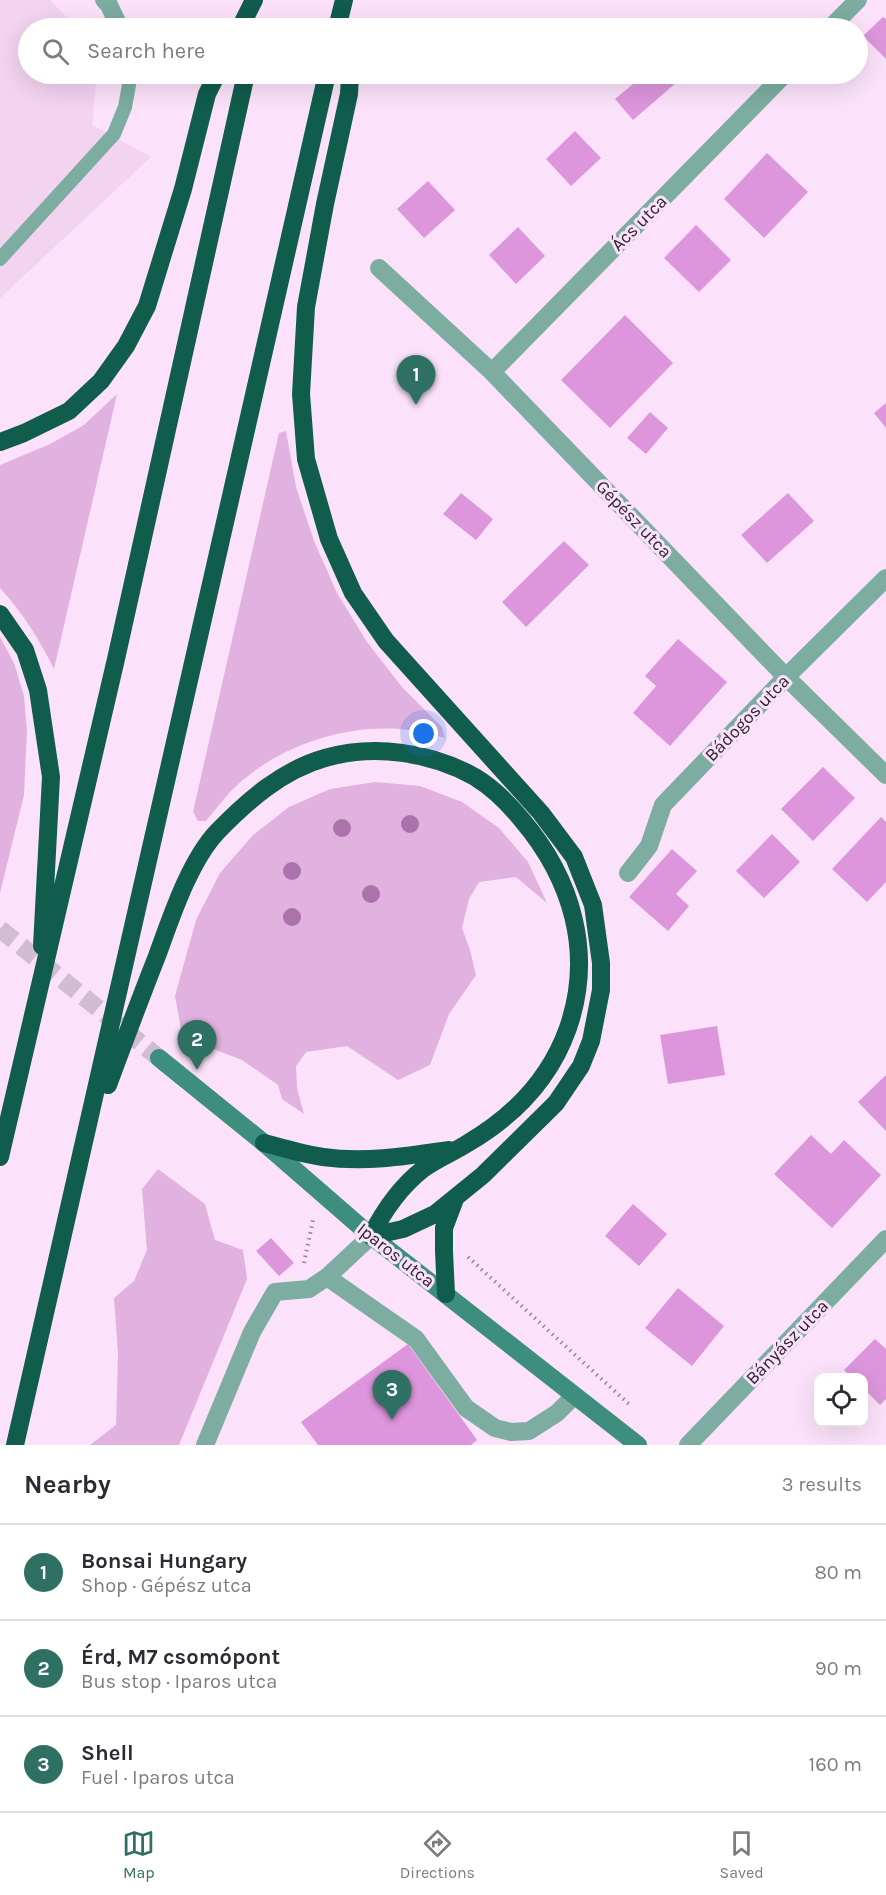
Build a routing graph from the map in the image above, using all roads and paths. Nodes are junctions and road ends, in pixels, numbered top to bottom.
1 (104, 0) edge
2 (254, 0) edge
3 (261, 0) edge
4 (344, 0) edge
5 (351, 0) edge
6 (858, 0) edge
7 (115, 18) edge
8 (245, 18) edge
9 (257, 18) edge
10 (340, 18) edge
11 (351, 18) edge
12 (840, 18) edge
13 (128, 84) edge
14 (212, 84) edge
15 (244, 84) edge
16 (325, 84) edge
17 (350, 84) edge
18 (775, 84) edge
19 (0, 259) edge
20 (379, 268) dead end
21 (492, 372) junction
22 (0, 442) edge
23 (886, 578) edge
24 (0, 614) edge
25 (786, 677) junction
26 (886, 775) edge
27 (628, 873) dead end
28 (39, 996) junction
29 (159, 1058) tunnel mouth
30 (264, 1143) junction
31 (84, 1149) junction
32 (457, 1149) junction
33 (0, 1157) edge
34 (456, 1197) junction
35 (370, 1236) junction
36 (886, 1239) edge
37 (327, 1277) junction
38 (446, 1294) junction
39 (574, 1396) junction
40 (15, 1445) edge
41 (205, 1445) edge
42 (638, 1445) edge
43 (688, 1445) edge

1 - 7 street
2 - 8 highway
3 - 9 highway
4 - 10 highway
5 - 11 highway
6 - 12 street
13 - 19 lane
14 - 22 highway
15 - 28 highway
16 - 31 highway
17 - 34 highway
18 - 21 street, Ács utca
20 - 21 street, Gépész utca
21 - 25 street, Gépész utca
23 - 25 street, Bádogos utca
24 - 28 highway
25 - 26 street, Gépész utca
25 - 27 street, Bádogos utca
28 - 33 highway
29 - 30 street, Iparos utca
30 - 32 highway
30 - 35 street, Iparos utca
31 - 32 highway
31 - 40 highway
32 - 35 highway
34 - 35 highway
34 - 38 highway
35 - 37 street
35 - 38 street, Iparos utca
36 - 43 street, Bányász utca
37 - 39 street
37 - 41 street
38 - 39 street, Iparos utca
39 - 42 street, Iparos utca

